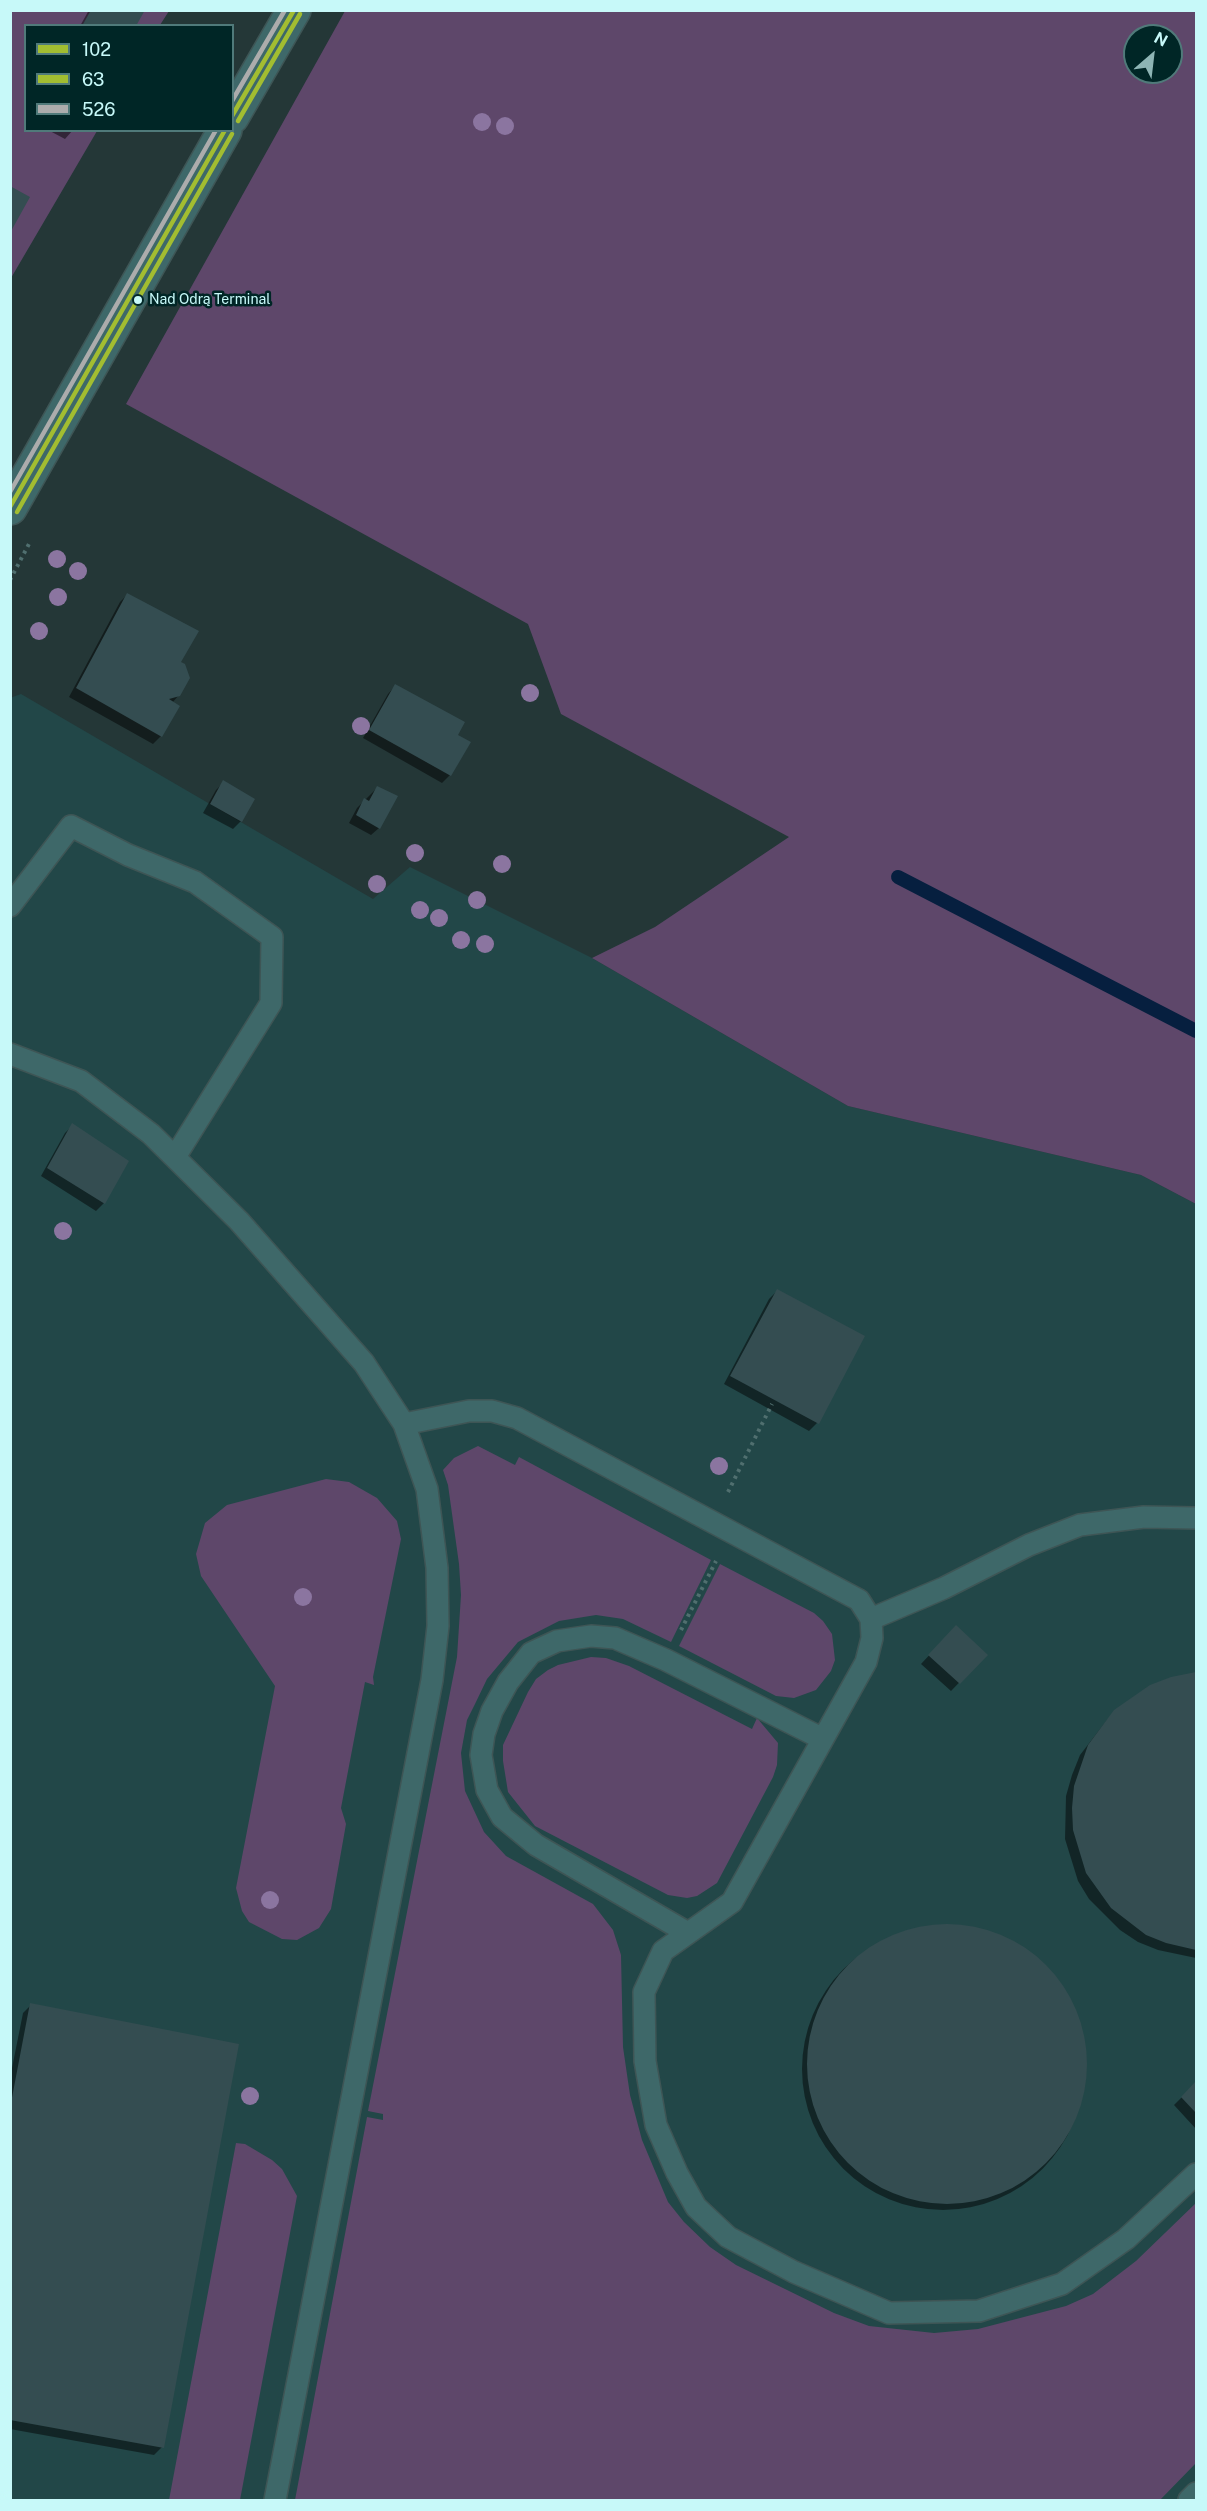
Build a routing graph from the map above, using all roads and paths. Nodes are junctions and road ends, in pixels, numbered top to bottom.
1 (287, 13) edge
2 (234, 113) edge
3 (224, 132) edge
4 (10, 508) edge
5 (10, 906) edge
6 (10, 1054) edge
7 (175, 1157) junction
8 (404, 1424) junction
9 (1197, 1518) edge
10 (871, 1619) junction
11 (821, 1738) junction
12 (688, 1933) junction
13 (1197, 2174) edge
14 (1197, 2493) edge
15 (275, 2500) edge
16 (1189, 2500) edge

1 - 2 street
3 - 4 street
5 - 7 lane
6 - 7 lane
7 - 8 lane
8 - 10 lane
8 - 15 lane
9 - 10 lane
10 - 11 lane
11 - 12 lane
11 - 12 lane
12 - 13 lane
14 - 16 lane

